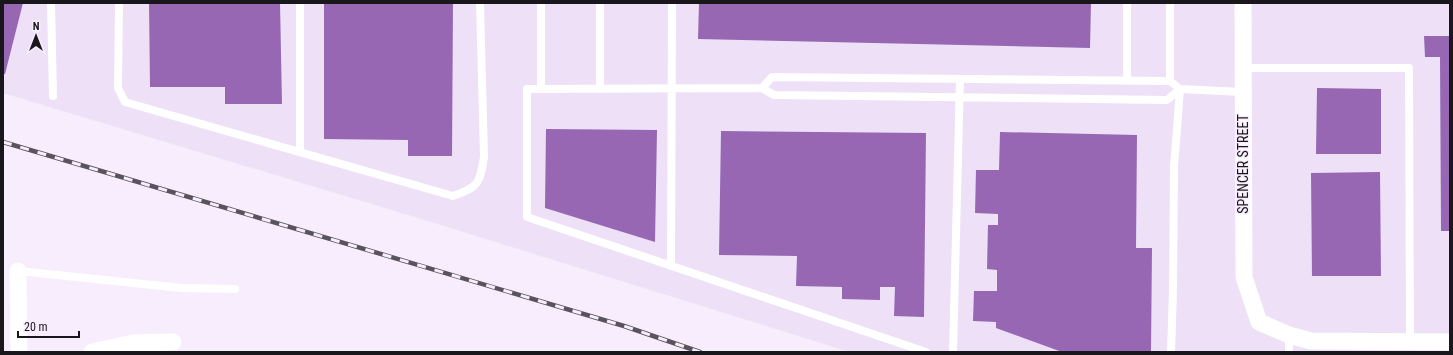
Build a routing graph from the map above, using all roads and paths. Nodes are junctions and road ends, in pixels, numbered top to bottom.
1 (51, 3) edge
2 (119, 3) edge
3 (300, 3) edge
4 (480, 3) edge
5 (541, 3) edge
6 (600, 3) edge
7 (672, 3) edge
8 (1127, 3) edge
9 (1170, 3) edge
10 (1243, 3) edge
11 (1243, 68) junction
12 (960, 79) junction
13 (1127, 80) junction
14 (1170, 81) junction
15 (762, 88) junction
16 (541, 89) junction
17 (600, 89) junction
18 (671, 89) junction
19 (1180, 89) junction
20 (1243, 92) junction
21 (53, 96) dead end
22 (960, 97) junction
23 (300, 152) junction
24 (671, 266) junction
25 (18, 271) joint
26 (235, 289) dead end
27 (1289, 335) junction
28 (173, 342) dead end
29 (1410, 342) junction
30 (1450, 342) edge
31 (19, 352) edge
32 (92, 352) edge
33 (926, 352) edge
34 (953, 352) edge
35 (1171, 352) edge
36 (1289, 352) edge

1 - 21 lane
2 - 23 lane
3 - 23 lane
4 - 23 lane
5 - 16 lane
6 - 17 lane
7 - 18 lane
8 - 13 lane
9 - 14 lane
10 - 11 street, SPENCER STREET
11 - 20 street, SPENCER STREET
11 - 29 lane
12 - 13 lane
12 - 15 lane
12 - 22 lane
13 - 14 lane
14 - 19 lane
15 - 18 lane
15 - 22 lane
16 - 17 lane
16 - 24 lane
17 - 18 lane
18 - 24 lane
19 - 20 lane
19 - 22 lane
19 - 35 lane
20 - 27 street, SPENCER STREET
22 - 34 lane
24 - 33 lane
25 - 26 lane
25 - 31 street
27 - 29 street
27 - 36 lane
28 - 32 street
29 - 30 street

